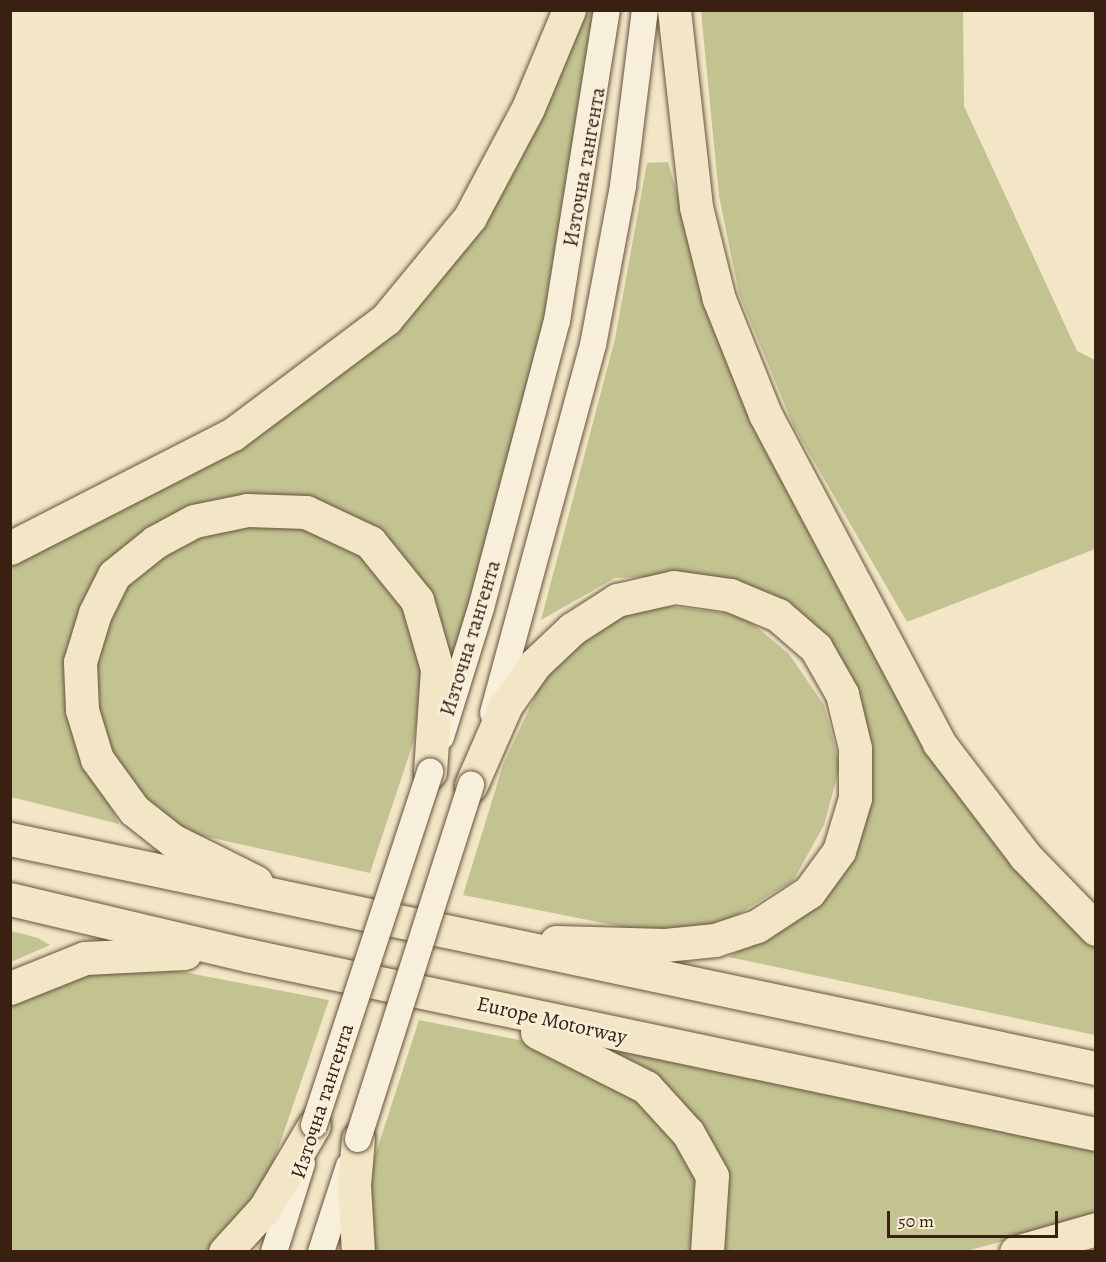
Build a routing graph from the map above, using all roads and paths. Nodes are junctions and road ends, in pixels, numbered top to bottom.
1 (569, 10) edge
2 (607, 10) edge
3 (645, 10) edge
4 (674, 10) edge
5 (10, 548) edge
6 (430, 772) junction
7 (471, 785) junction
8 (10, 839) edge
9 (10, 899) edge
10 (300, 904) junction
11 (1095, 928) edge
12 (482, 942) junction
13 (247, 955) junction
14 (10, 988) edge
15 (461, 999) junction
16 (1095, 1068) edge
17 (314, 1125) junction
18 (1095, 1134) edge
19 (358, 1139) junction
20 (1095, 1229) edge
21 (225, 1251) edge
22 (274, 1251) edge
23 (321, 1251) edge
24 (358, 1251) edge
25 (707, 1251) edge
26 (1016, 1251) edge

1 - 5 highway
2 - 6 street, Източна тангента
3 - 7 street, Източна тангента
4 - 11 highway
6 - 10 highway
6 - 17 street, Източна тангента, bridge
7 - 12 highway
7 - 19 street, Източна тангента, bridge
8 - 10 highway
9 - 13 highway, Europe Motorway
10 - 12 highway
12 - 16 highway
13 - 14 highway
13 - 15 highway, Europe Motorway
15 - 18 highway, Europe Motorway
15 - 25 highway
17 - 21 highway
17 - 22 street, Източна тангента
19 - 23 street, Източна тангента
19 - 24 highway
20 - 26 highway

